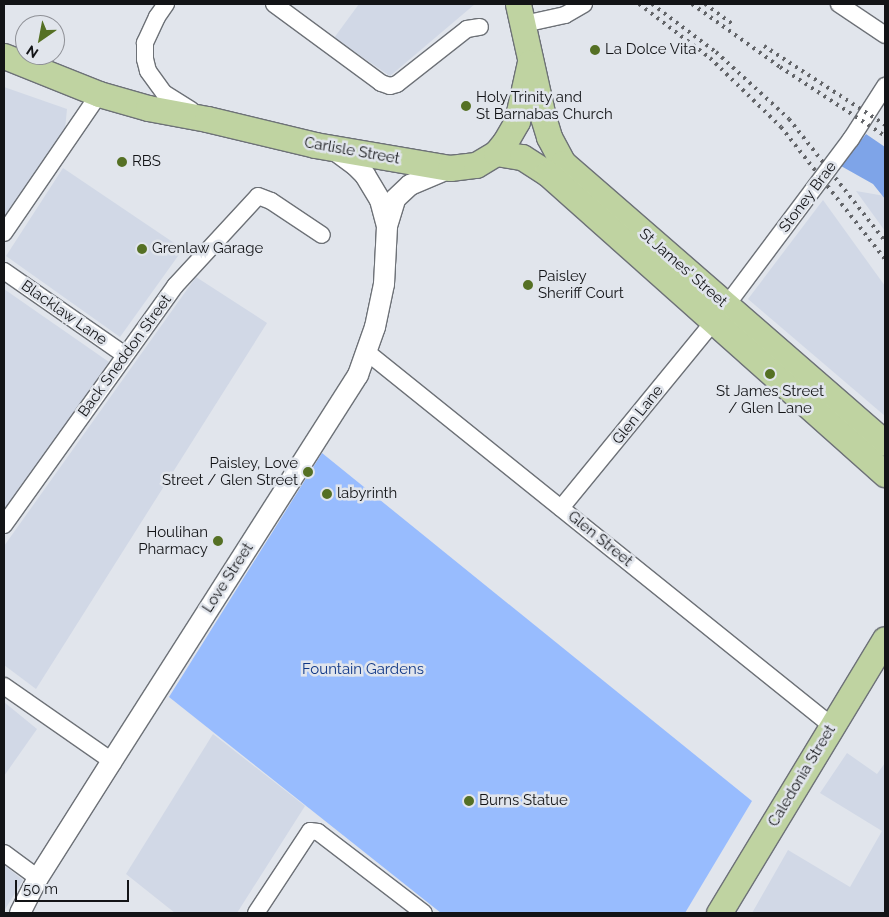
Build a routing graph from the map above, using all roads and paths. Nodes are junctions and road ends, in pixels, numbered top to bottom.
1 (274, 4) edge
2 (584, 4) edge
3 (839, 4) edge
4 (161, 10) edge
5 (521, 14) edge
6 (480, 27) dead end
7 (885, 35) edge
8 (8, 58) edge
9 (530, 62) junction
10 (885, 86) edge
11 (99, 94) junction
12 (207, 119) junction
13 (332, 148) junction
14 (496, 153) junction
15 (450, 168) junction
16 (387, 226) junction
17 (4, 233) edge
18 (322, 234) dead end
19 (4, 271) edge
20 (720, 313) junction
21 (368, 353) junction
22 (125, 355) junction
23 (885, 443) edge
24 (885, 474) edge
25 (561, 508) junction
26 (4, 525) edge
27 (885, 639) edge
28 (4, 686) edge
29 (832, 726) junction
30 (112, 761) junction
31 (4, 853) edge
32 (38, 878) junction
33 (24, 912) edge
34 (256, 913) edge
35 (424, 913) edge
36 (719, 913) edge

1 - 6 street
2 - 5 street
3 - 7 street
4 - 12 street, Carlisle Street
5 - 9 main road, St James' Street
8 - 11 main road, Carlisle Street
9 - 14 main road
9 - 20 main road, St James' Street
10 - 20 street, Stoney Brae
11 - 12 main road, Carlisle Street
11 - 17 street
12 - 13 main road, Carlisle Street
13 - 15 main road, Carlisle Street
13 - 16 street, Love Street
14 - 15 main road, Carlisle Street
14 - 20 main road, St James' Street
15 - 16 street, Love Street
16 - 21 street, Love Street
18 - 22 street, Back Sneddon Street
19 - 22 street, Blacklaw Lane
20 - 23 main road, St James' Street
20 - 24 main road, St James' Street
20 - 25 street, Glen Lane
21 - 25 street, Glen Street
21 - 30 street, Love Street
22 - 26 street, Back Sneddon Street
25 - 29 street, Glen Street
27 - 29 main road, Caledonia Street
28 - 30 street
29 - 36 main road, Caledonia Street
30 - 32 street, Love Street
31 - 32 street
32 - 33 street, Love Street
34 - 35 street

